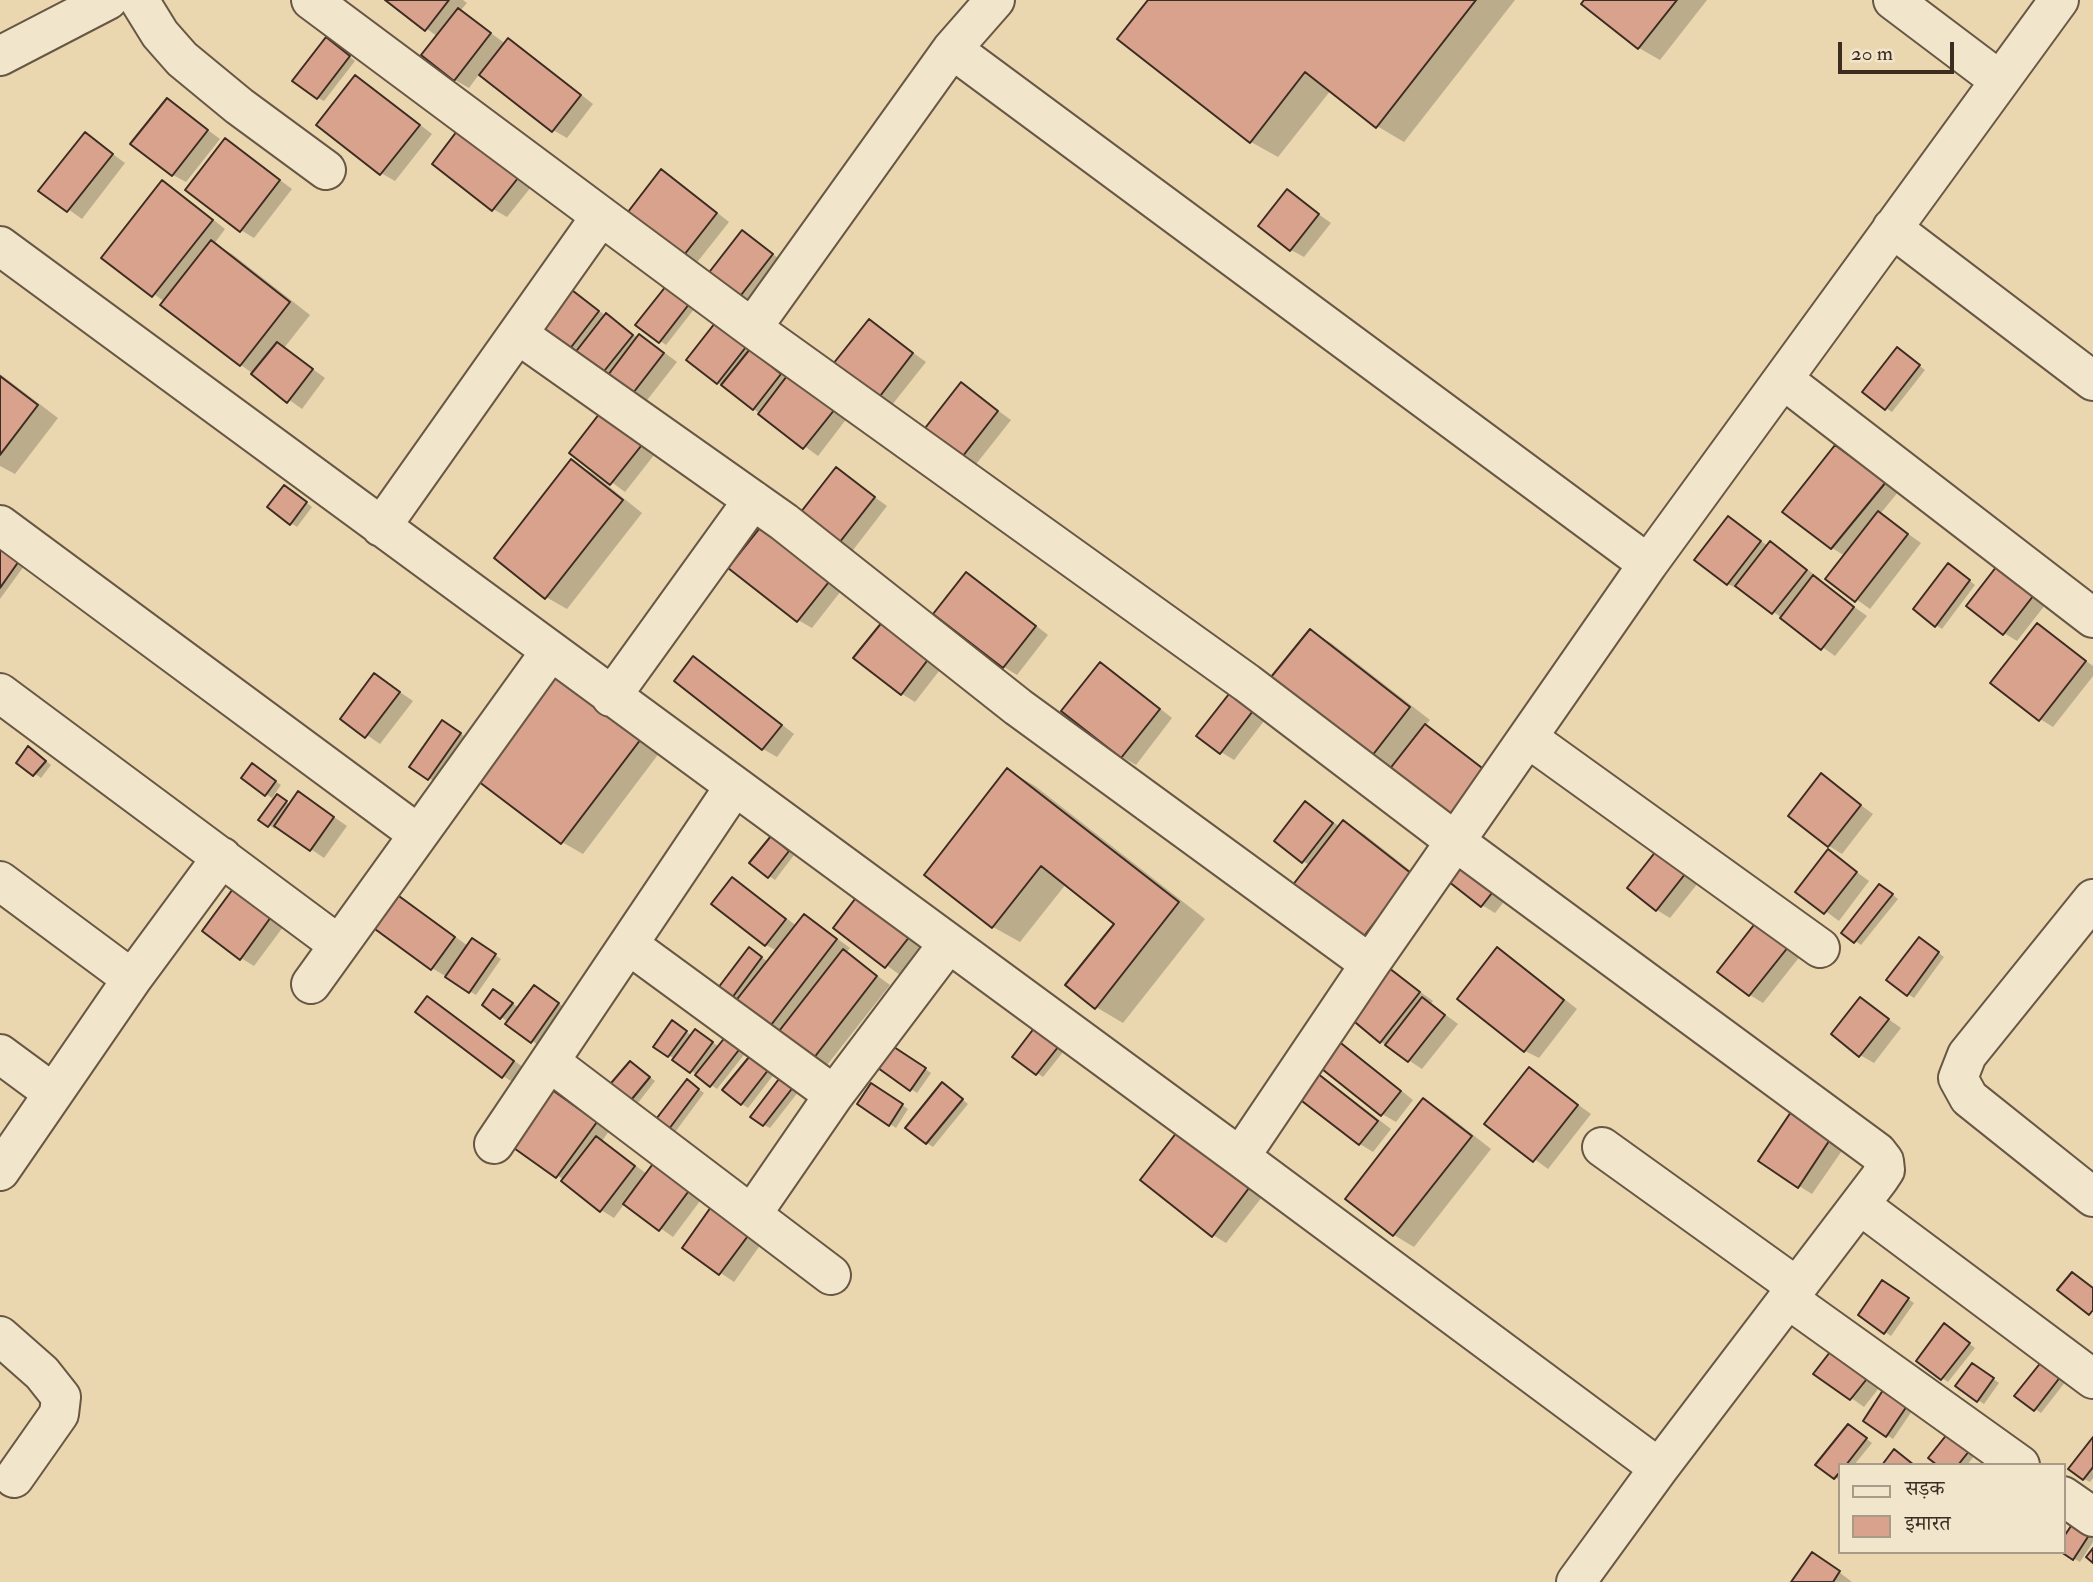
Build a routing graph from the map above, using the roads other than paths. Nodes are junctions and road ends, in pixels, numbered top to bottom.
1 (108, 0) edge
2 (139, 0) edge
3 (311, 0) edge
4 (995, 0) edge
5 (1893, 0) edge
6 (2059, 0) edge
7 (952, 49) junction
8 (0, 56) edge
9 (1999, 80) junction
10 (326, 170) dead end
11 (601, 216) junction
12 (1892, 228) junction
13 (0, 246) edge
14 (752, 328) junction
15 (519, 335) junction
16 (1784, 380) junction
17 (2093, 381) edge
18 (753, 500) junction
19 (0, 525) edge
20 (381, 527) junction
21 (1648, 564) junction
22 (2093, 618) edge
23 (550, 652) junction
24 (0, 693) edge
25 (611, 697) junction
26 (1528, 738) junction
27 (734, 787) junction
28 (418, 834) junction
29 (1456, 842) junction
30 (222, 857) junction
31 (0, 881) edge
32 (2093, 899) edge
33 (948, 944) junction
34 (339, 945) junction
35 (629, 945) junction
36 (1820, 948) dead end
37 (1370, 964) junction
38 (132, 979) junction
39 (312, 984) dead end
40 (0, 1054) edge
41 (550, 1062) junction
42 (53, 1093) junction
43 (834, 1095) junction
44 (495, 1144) dead end
45 (1602, 1147) dead end
46 (1240, 1157) junction
47 (0, 1171) edge
48 (2093, 1197) edge
49 (1860, 1205) junction
50 (752, 1214) junction
51 (831, 1275) dead end
52 (1792, 1293) junction
53 (0, 1336) edge
54 (2093, 1379) edge
55 (2017, 1463) edge
56 (1659, 1468) junction
57 (14, 1478) dead end
58 (2065, 1497) edge
59 (2093, 1517) edge
60 (1576, 1582) edge

1 - 8 street
2 - 10 street
3 - 11 street
4 - 7 street
5 - 9 street
6 - 9 street
7 - 14 street
7 - 21 street
9 - 12 street
11 - 14 street
11 - 15 street
12 - 16 street
12 - 17 street
13 - 20 street
14 - 29 street
15 - 18 street
15 - 20 street
16 - 21 street
16 - 22 street
18 - 25 street
18 - 37 street
19 - 28 street
20 - 23 street
21 - 26 street
23 - 25 street
23 - 28 street
24 - 30 street
25 - 27 street
26 - 29 street
26 - 36 street
27 - 33 street
27 - 35 street
28 - 34 street
29 - 37 street
29 - 49 street
30 - 34 street
30 - 38 street
31 - 38 street
32 - 48 street
33 - 43 street
33 - 46 street
34 - 39 street
35 - 41 street
35 - 43 street
37 - 46 street
38 - 42 street
40 - 42 street
41 - 44 street
41 - 50 street
42 - 47 street
43 - 50 street
45 - 52 street
46 - 56 street
49 - 52 street
49 - 54 street
50 - 51 street
52 - 55 street
52 - 56 street
53 - 57 street
56 - 60 street
58 - 59 street

